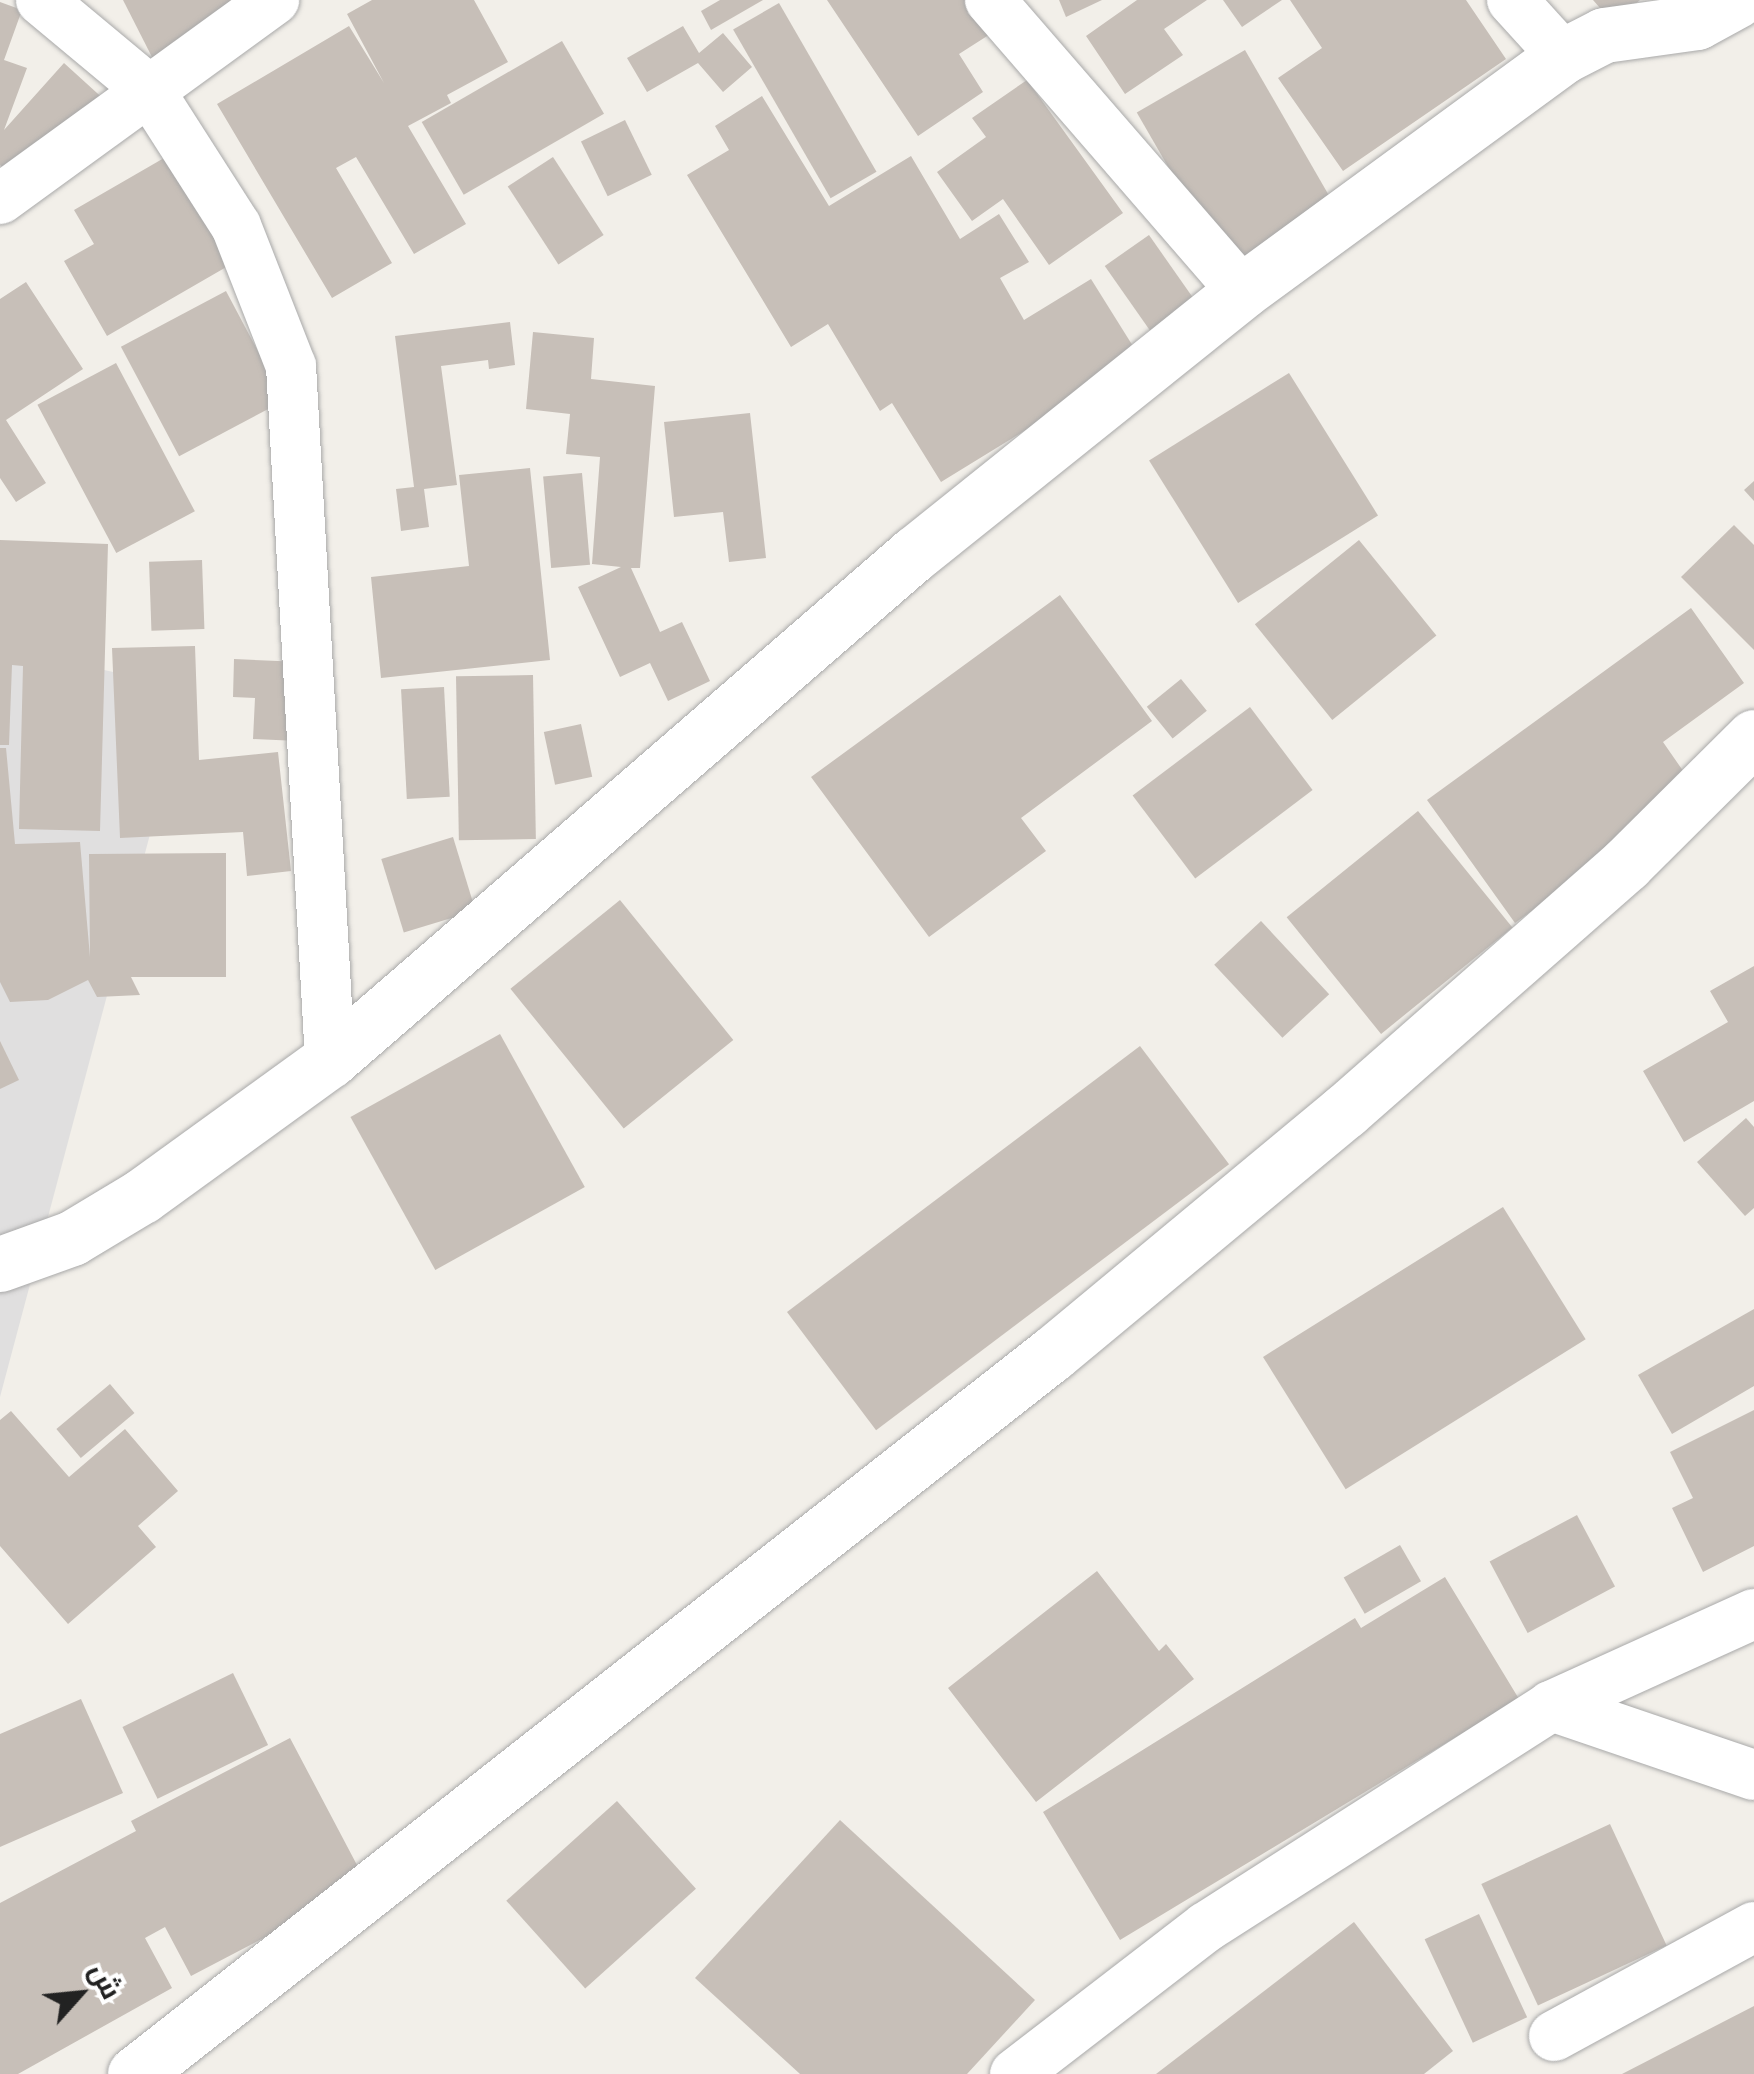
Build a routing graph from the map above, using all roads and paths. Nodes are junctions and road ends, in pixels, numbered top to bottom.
1 (40, 0) edge
2 (274, 0) edge
3 (990, 0) edge
4 (1512, 0) edge
5 (1737, 0) edge
6 (1562, 56) junction
7 (149, 90) junction
8 (0, 199) edge
9 (1242, 291) junction
10 (1754, 737) edge
11 (330, 1060) junction
12 (0, 1264) edge
13 (1754, 1614) edge
14 (1551, 1706) junction
15 (1754, 1775) edge
16 (1754, 1927) edge
17 (1554, 2036) dead end
18 (135, 2074) edge
19 (1015, 2074) edge

1 - 7 street
2 - 7 street
3 - 9 street
4 - 6 street
5 - 6 street
6 - 9 street
7 - 8 street
7 - 11 street
9 - 11 street
10 - 18 street
11 - 12 street
13 - 14 street
14 - 15 street
14 - 19 street
16 - 17 street

